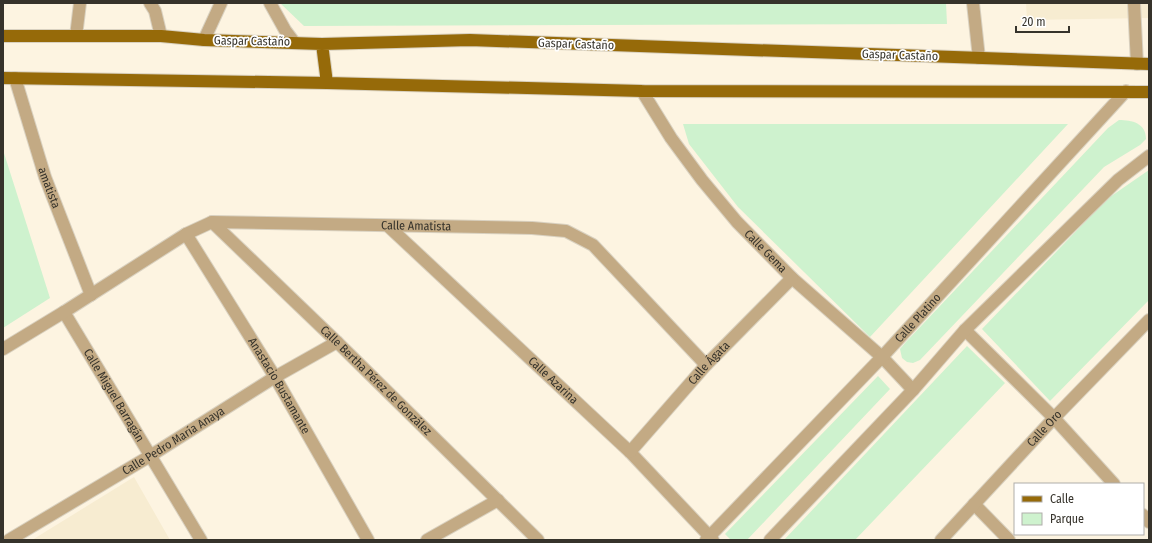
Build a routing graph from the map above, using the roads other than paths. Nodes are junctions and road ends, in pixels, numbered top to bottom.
1 (80, 3) edge
2 (150, 3) edge
3 (221, 3) edge
4 (270, 3) edge
5 (973, 3) edge
6 (1134, 3) edge
7 (3, 36) edge
8 (76, 36) junction
9 (161, 36) junction
10 (204, 40) junction
11 (294, 42) junction
12 (322, 44) junction
13 (979, 58) junction
14 (1143, 64) edge
15 (9, 78) edge
16 (327, 83) junction
17 (642, 91) junction
18 (1126, 91) junction
19 (1149, 92) edge
20 (1149, 156) edge
21 (212, 222) junction
22 (388, 226) junction
23 (186, 234) junction
24 (792, 278) junction
25 (91, 295) junction
26 (64, 312) junction
27 (1149, 320) edge
28 (965, 330) junction
29 (337, 342) junction
30 (3, 349) edge
31 (882, 357) junction
32 (706, 365) junction
33 (275, 377) junction
34 (913, 390) junction
35 (1054, 418) junction
36 (630, 452) junction
37 (150, 456) junction
38 (1113, 483) edge
39 (498, 500) junction
40 (974, 504) junction
41 (710, 539) edge
42 (9, 540) edge
43 (201, 540) edge
44 (368, 540) edge
45 (427, 540) edge
46 (538, 540) edge
47 (770, 540) edge
48 (941, 540) edge
49 (1009, 540) edge

1 - 8 street
2 - 9 street
3 - 10 street
4 - 11 street
5 - 13 street
6 - 14 street
7 - 8 main road, Gaspar Castaño
8 - 9 main road, Gaspar Castaño
9 - 10 main road, Gaspar Castaño
10 - 11 main road, Gaspar Castaño
11 - 12 main road, Gaspar Castaño
12 - 13 main road, Gaspar Castaño
12 - 16 main road
13 - 14 main road, Gaspar Castaño
15 - 16 main road
15 - 25 street, amatista
16 - 17 main road
17 - 18 main road
17 - 24 street, Calle Gema
18 - 19 main road
18 - 31 street, Calle Platino
20 - 28 street
21 - 22 street, Calle Amatista
21 - 23 street, Calle Amatista
21 - 29 street, Calle Bertha Pérez de González
22 - 32 street, Calle Amatista
22 - 36 street, Calle Azarina
23 - 25 street, Calle Amatista
23 - 33 street, Anastacio Bustamante
24 - 31 street, Calle Gema
24 - 32 street, Calle Ágata
25 - 26 street, Calle Amatista
26 - 30 street, Calle Amatista
26 - 37 street, Calle Miguel Barragán
27 - 35 street, Calle Oro
28 - 34 street
28 - 35 street
29 - 33 street, Calle Pedro María Anaya
29 - 39 street, Calle Bertha Pérez de González
31 - 34 street, Calle Gema
31 - 41 street, Calle Platino
32 - 36 street, Calle Ágata
33 - 37 street, Calle Pedro María Anaya
33 - 44 street, Anastacio Bustamante
34 - 47 street
35 - 38 street
35 - 40 street, Calle Oro
36 - 41 street, Calle Azarina
37 - 42 street, Calle Pedro María Anaya
37 - 43 street, Calle Miguel Barragán
39 - 45 street
39 - 46 street, Calle Bertha Pérez de González
40 - 48 street, Calle Oro
40 - 49 street

